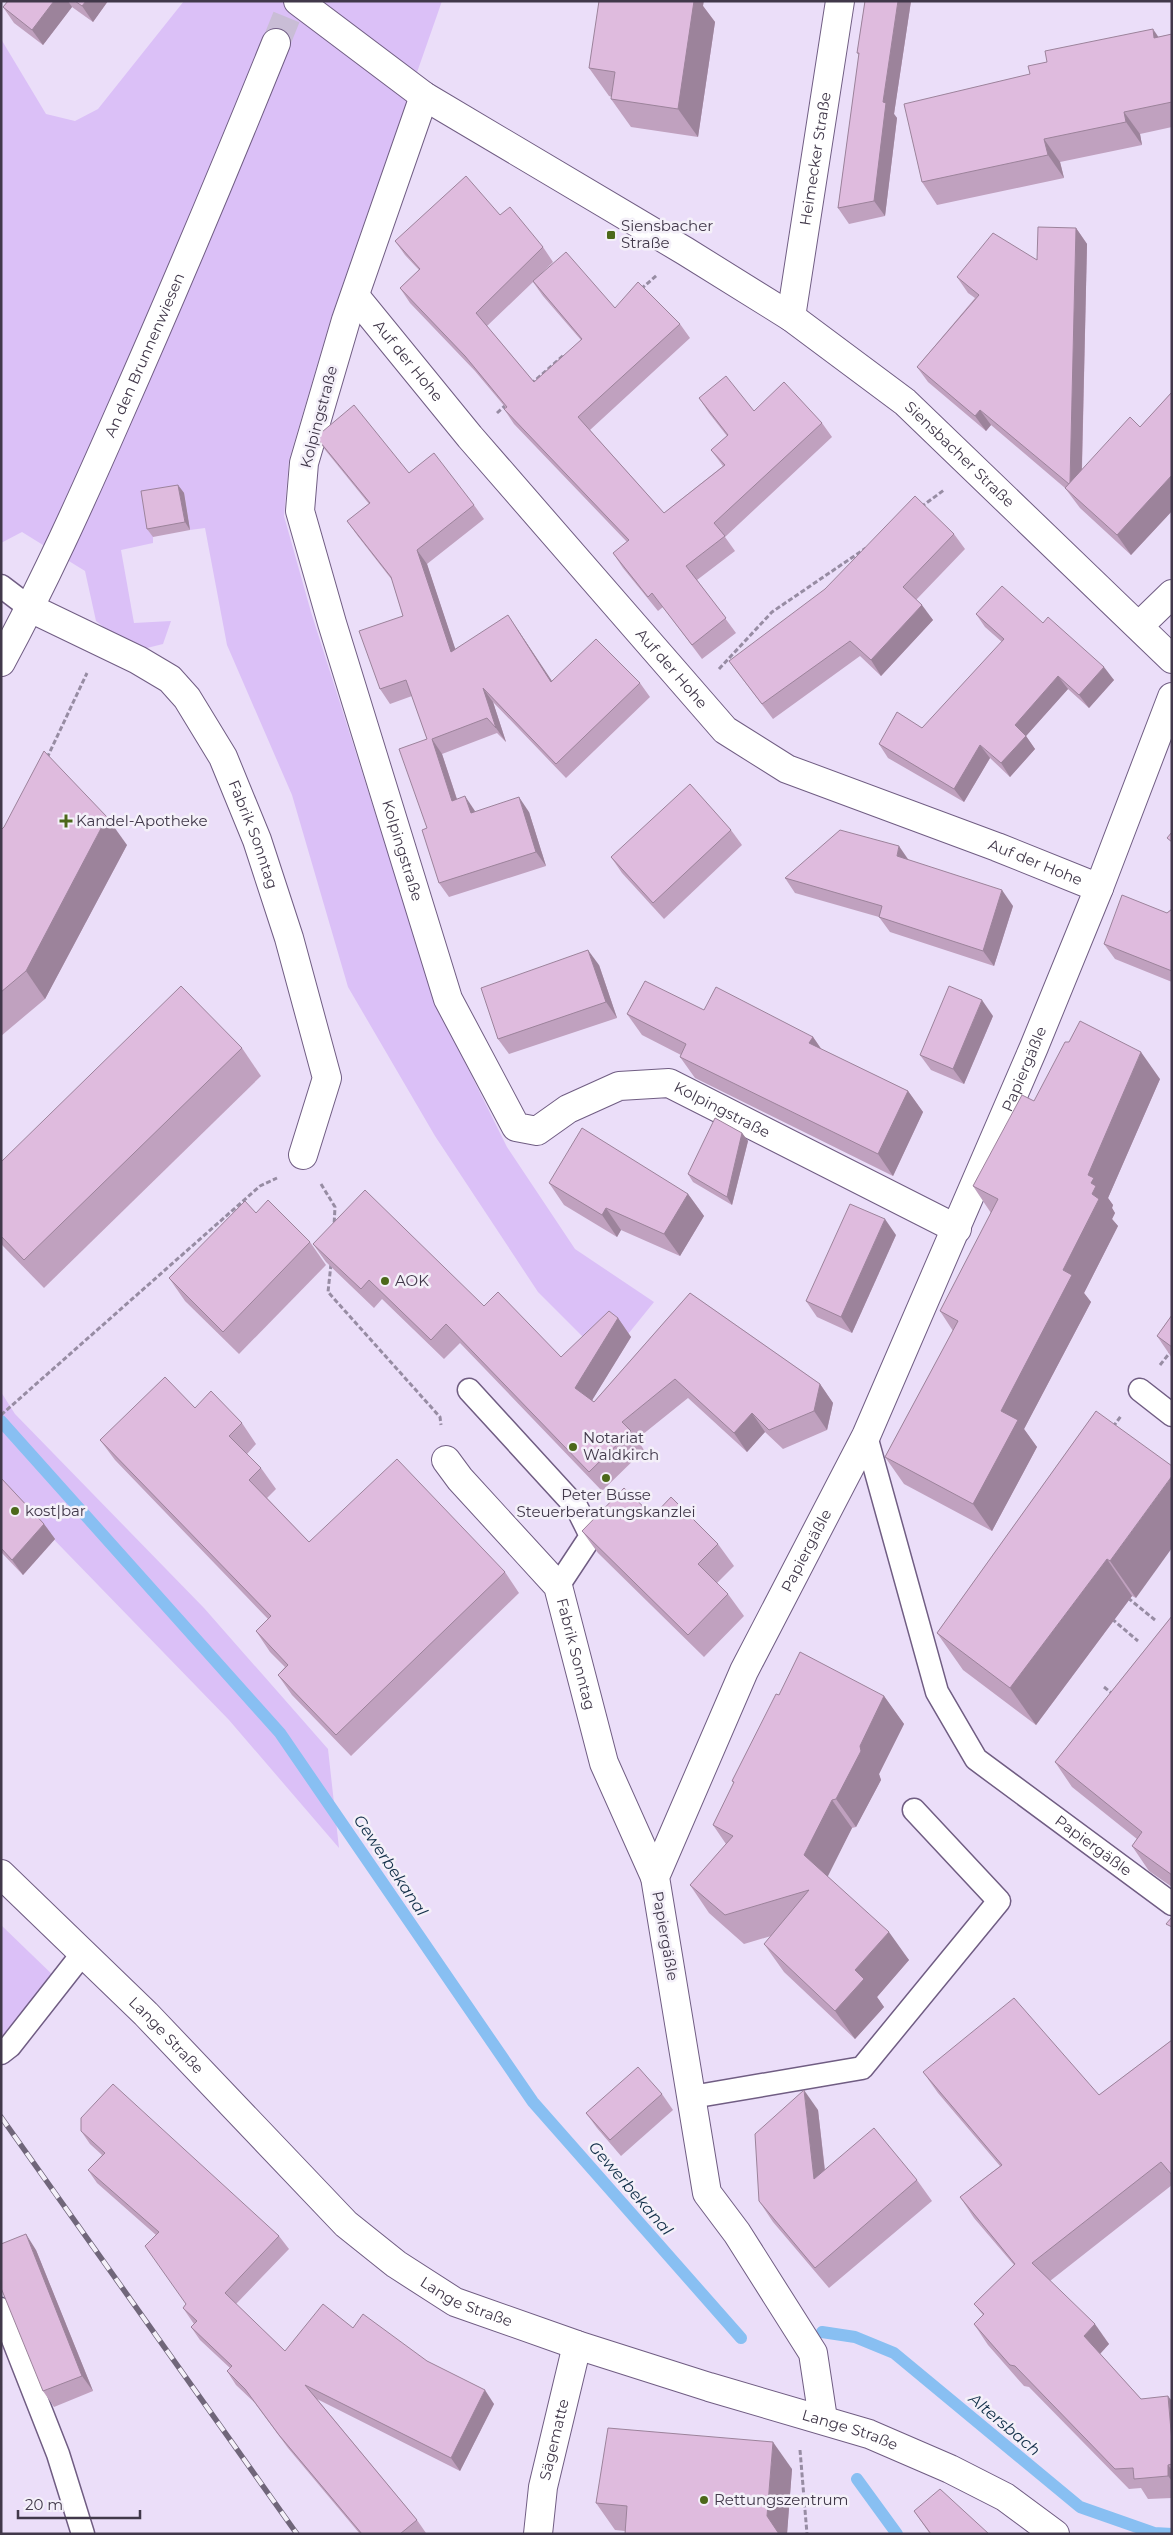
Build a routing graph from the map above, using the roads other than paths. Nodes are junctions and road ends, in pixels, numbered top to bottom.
1 (298, 1) edge
2 (840, 1) edge
3 (276, 43) tunnel mouth
4 (424, 96) junction
5 (355, 296) junction
6 (791, 317) junction
7 (1, 586) edge
8 (1172, 594) edge
9 (30, 608) junction
10 (1139, 626) junction
11 (1172, 659) edge
12 (1, 662) edge
13 (1172, 697) edge
14 (1099, 888) junction
15 (303, 1155) road end
16 (957, 1229) junction
17 (469, 1390) dead end
18 (1140, 1390) road end
19 (1172, 1415) edge
20 (866, 1436) junction
21 (446, 1460) road end
22 (558, 1586) junction
23 (914, 1810) dead end
24 (1, 1874) edge
25 (655, 1877) junction
26 (1172, 1904) edge
27 (83, 1953) junction
28 (1, 2053) edge
29 (692, 2098) junction
30 (1, 2309) edge
31 (577, 2345) junction
32 (810, 2415) junction
33 (83, 2534) edge
34 (538, 2534) edge
35 (1055, 2534) edge

1 - 4 street, Siensbacher Straße
2 - 6 street, Heimecker Straße
3 - 9 street, An den Brunnenwiesen
4 - 5 street, Kolpingstraße
4 - 6 street, Siensbacher Straße
5 - 14 street, Auf der Hohe
5 - 16 street, Kolpingstraße
6 - 10 street, Siensbacher Straße
7 - 9 lane
8 - 10 street
9 - 12 street, An den Brunnenwiesen
9 - 15 street, Fabrik Sonntag
10 - 11 street, Siensbacher Straße
13 - 14 street, Papiergäßle
14 - 16 street, Papiergäßle
16 - 20 street, Papiergäßle
17 - 22 lane
18 - 19 lane
20 - 25 street, Papiergäßle
20 - 26 lane, Papiergäßle
21 - 22 street, Fabrik Sonntag
22 - 25 street, Fabrik Sonntag
23 - 29 lane
24 - 27 street, Lange Straße
25 - 29 street, Papiergäßle
27 - 28 lane
27 - 31 street, Lange Straße
29 - 32 street, Papiergäßle
30 - 33 lane
31 - 32 street, Lange Straße
31 - 34 street, Sägematte
32 - 35 street, Lange Straße

